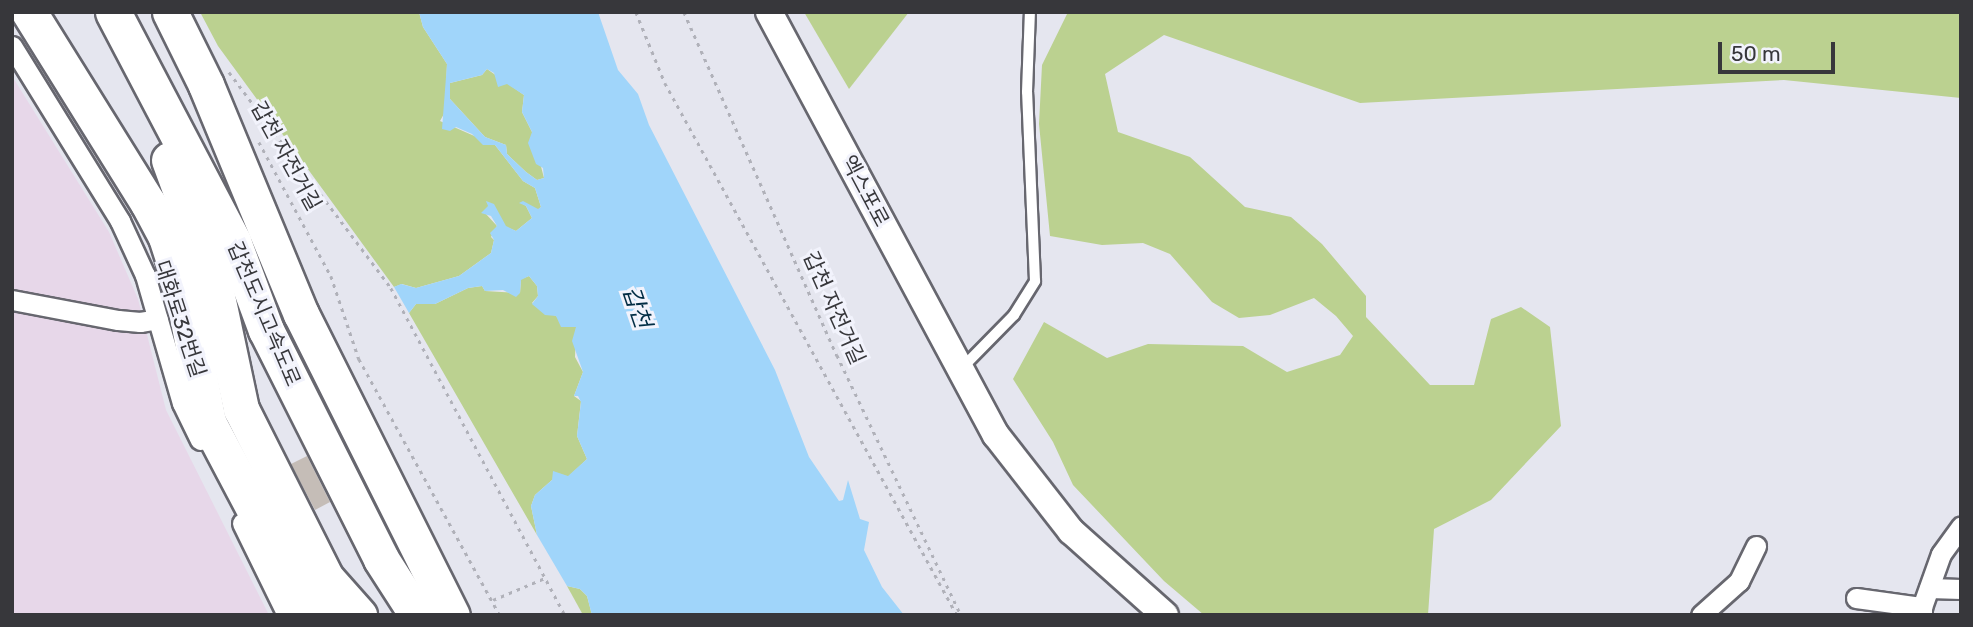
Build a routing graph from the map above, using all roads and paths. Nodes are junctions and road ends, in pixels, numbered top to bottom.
1 (29, 12) edge
2 (90, 12) edge
3 (113, 12) edge
4 (170, 12) edge
5 (636, 12) edge
6 (684, 12) edge
7 (769, 12) edge
8 (1030, 12) edge
9 (12, 46) edge
10 (229, 71) dead end
11 (225, 74) dead end
12 (230, 86) dead end
13 (255, 135) dead end
14 (12, 300) edge
15 (158, 319) junction
16 (961, 370) junction
17 (1961, 526) edge
18 (1756, 545) dead end
19 (545, 578) junction
20 (1929, 588) junction
21 (1961, 589) edge
22 (1856, 598) dead end
23 (493, 600) junction
24 (1922, 611) edge
25 (287, 615) edge
26 (318, 615) edge
27 (359, 615) edge
28 (417, 615) edge
29 (452, 615) edge
30 (500, 615) edge
31 (565, 615) edge
32 (959, 615) edge
33 (1166, 615) edge
34 (1701, 615) edge

1 - 26 highway
2 - 27 highway, 갑천도시고속도로
3 - 28 highway, 갑천도시고속도로
4 - 29 highway
5 - 32 path
6 - 32 path, 갑천 자전거길
7 - 16 main road, 엑스포로
8 - 16 lane
9 - 15 street, 대화로32번길
10 - 19 path
11 - 12 path, 갑천 자전거길
13 - 23 path, 갑천 자전거길
14 - 15 street
15 - 25 street, 대화로32번길
16 - 33 main road, 엑스포로
17 - 20 street
18 - 34 street
19 - 23 path
19 - 31 path
20 - 21 street
20 - 24 street
22 - 24 street
23 - 30 path, 갑천 자전거길

